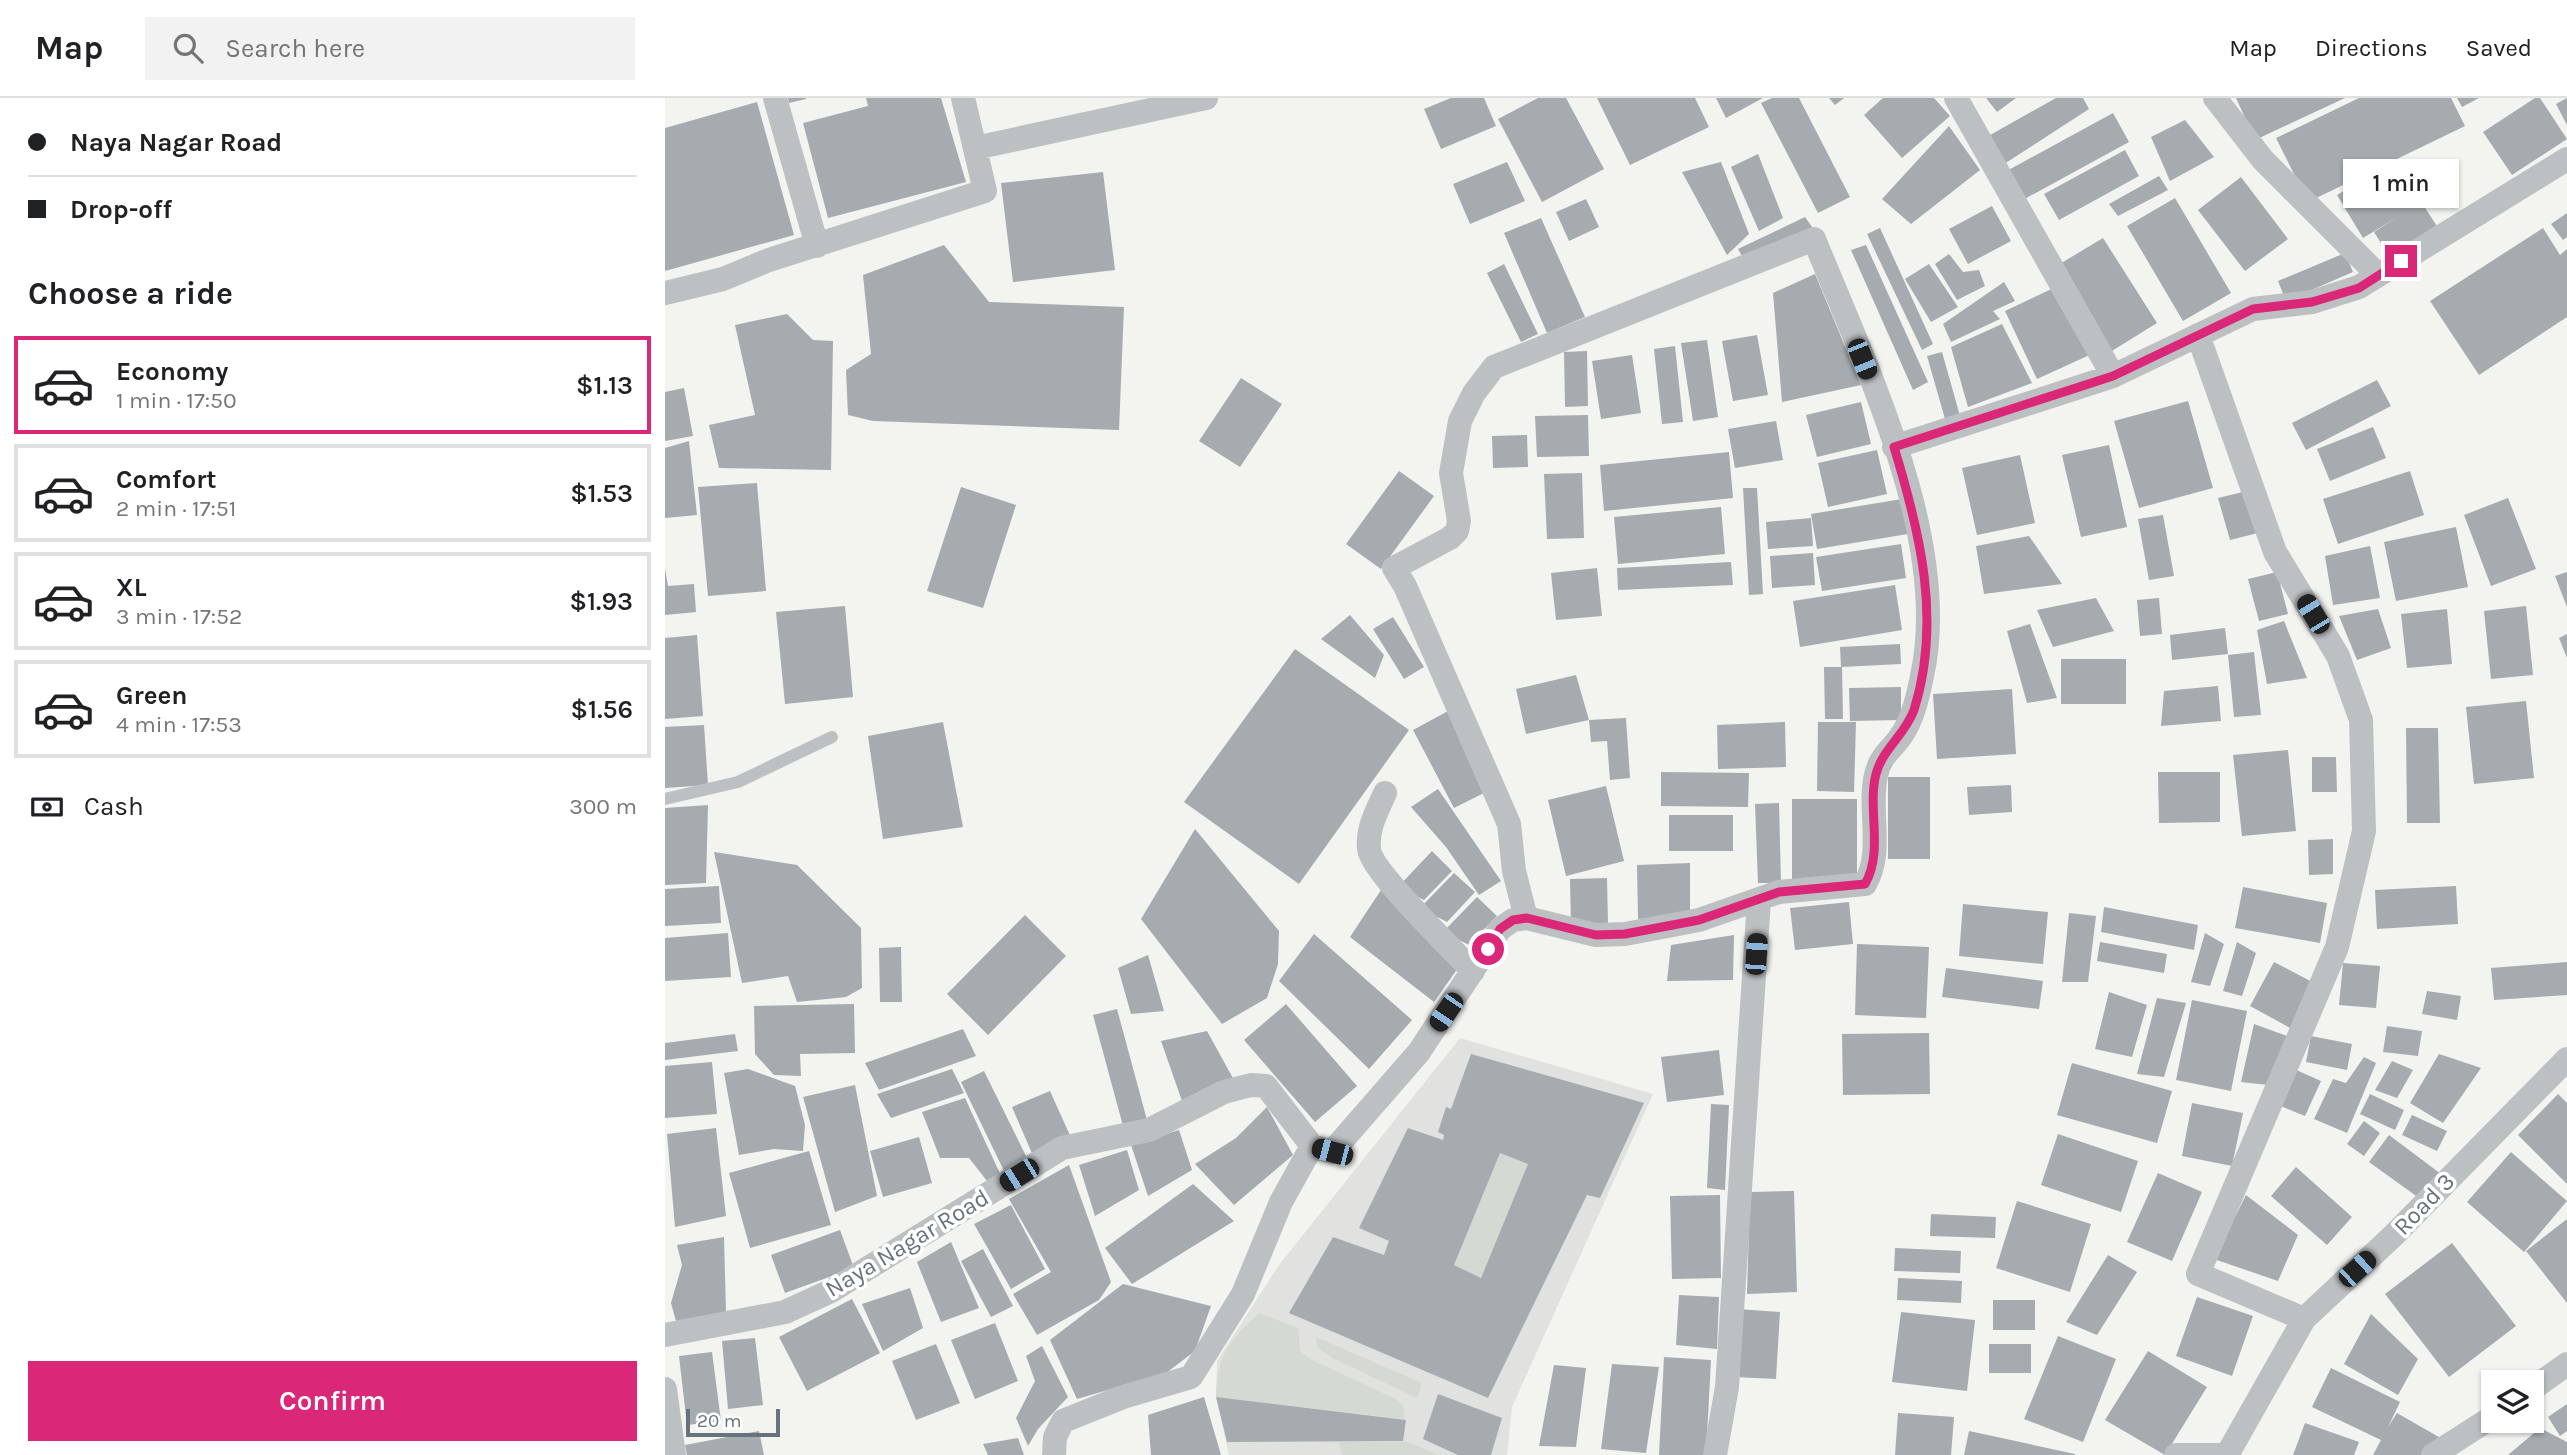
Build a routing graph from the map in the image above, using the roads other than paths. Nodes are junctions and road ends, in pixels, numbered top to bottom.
1 (775, 98) edge
2 (963, 98) edge
3 (1206, 98) edge
4 (1956, 98) edge
5 (2215, 98) edge
6 (975, 148) junction
7 (2567, 159) edge
8 (817, 246) junction
9 (2378, 275) junction
10 (665, 293) edge
11 (2198, 335) junction
12 (2113, 376) junction
13 (1894, 447) junction
14 (832, 737) dead end
15 (1385, 793) dead end
16 (665, 799) edge
17 (1759, 900) junction
18 (1527, 918) junction
19 (1473, 971) junction
20 (2567, 1059) edge
21 (1312, 1146) junction
22 (2304, 1319) junction
23 (665, 1335) edge
24 (2567, 1364) edge
25 (2544, 1380) edge
26 (665, 1389) edge
27 (2481, 1424) edge
28 (674, 1455) edge
29 (1054, 1455) edge
30 (1715, 1455) edge
31 (2176, 1455) edge
32 (2433, 1455) edge

1 - 8 street
2 - 6 street
3 - 6 street
4 - 12 street
5 - 9 street
6 - 8 street
7 - 9 street
8 - 10 street
9 - 11 street
11 - 12 street
11 - 22 street
12 - 13 street
13 - 17 street
13 - 18 street
14 - 16 lane
15 - 19 street
17 - 18 street
17 - 30 street
18 - 19 street
19 - 21 street
20 - 22 street, Road 3
21 - 23 street, Naya Nagar Road
21 - 29 street
22 - 31 street, Road 3
24 - 25 street
26 - 28 street
27 - 32 street

